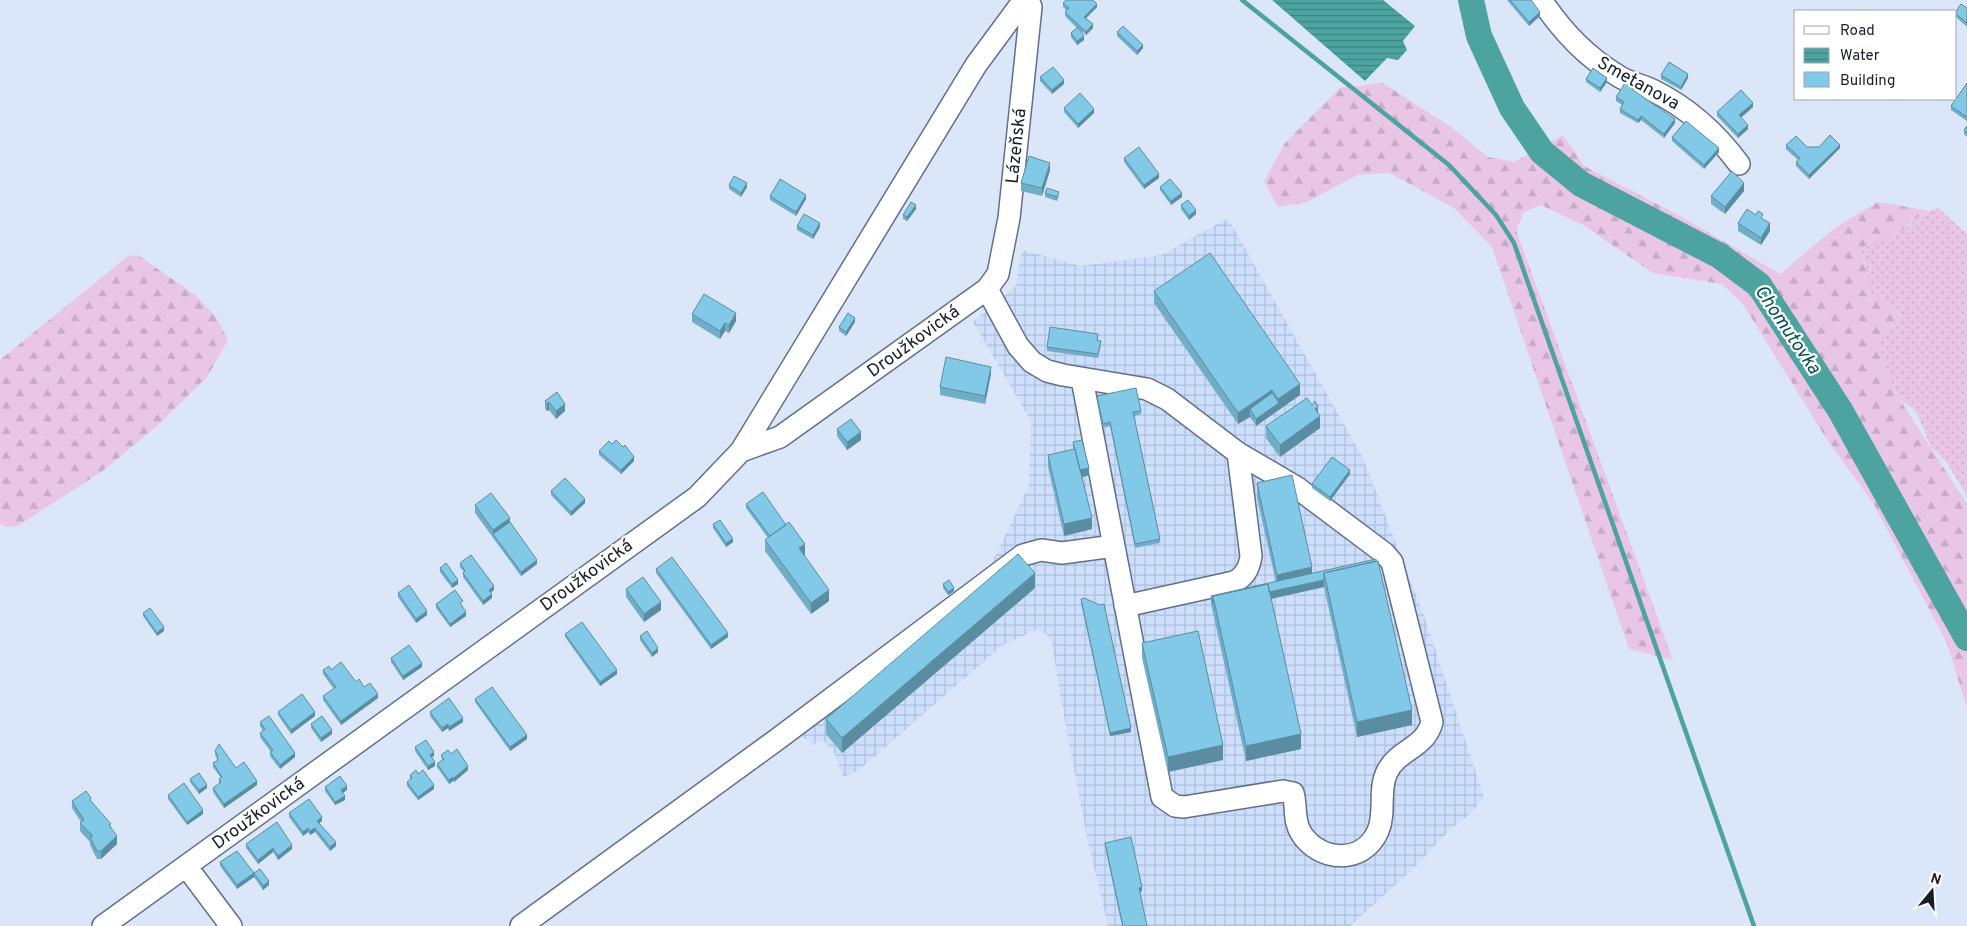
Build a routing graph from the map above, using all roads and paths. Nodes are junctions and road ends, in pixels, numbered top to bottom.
1 (1024, 0) edge
2 (1028, 0) edge
3 (1541, 0) edge
4 (1739, 164) dead end
5 (987, 289) junction
6 (1082, 379) junction
7 (741, 451) junction
8 (1238, 453) junction
9 (1114, 546) junction
10 (1125, 606) junction
11 (186, 866) junction
12 (103, 926) edge
13 (231, 926) edge
14 (521, 926) edge

1 - 7 street
2 - 5 street, Lázeňská
3 - 4 street, Smetanova
5 - 6 street
5 - 7 street, Droužkovická
6 - 8 street
6 - 9 street
7 - 11 street, Droužkovická
8 - 10 street
8 - 10 street
9 - 10 street
9 - 14 street
11 - 12 street, Droužkovická
11 - 13 street

